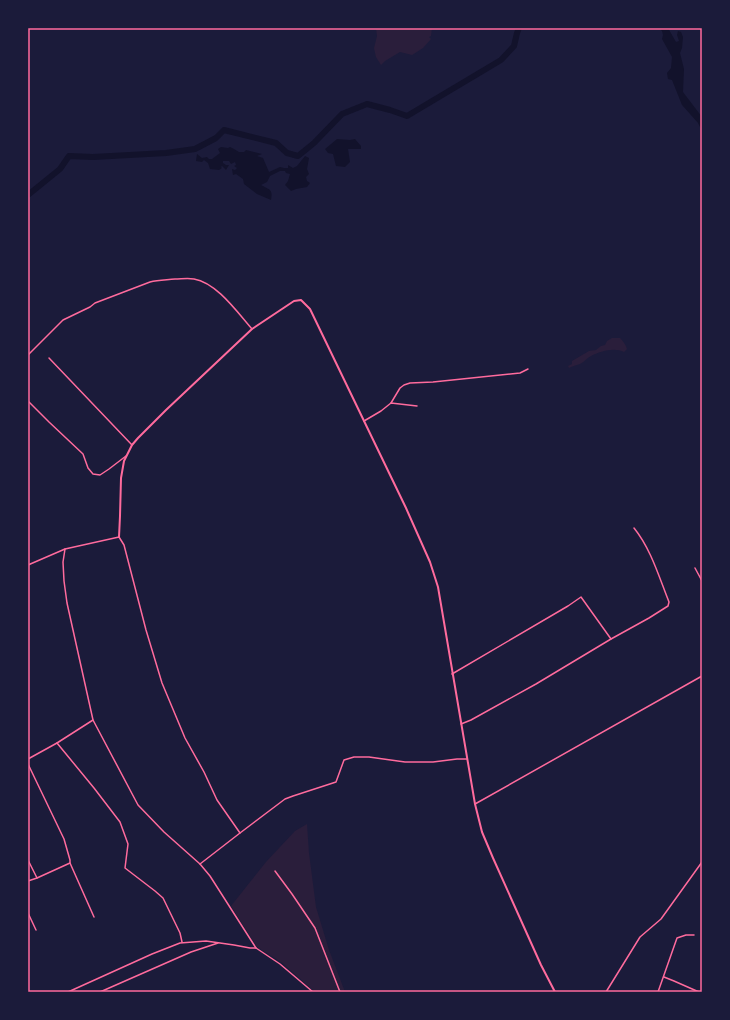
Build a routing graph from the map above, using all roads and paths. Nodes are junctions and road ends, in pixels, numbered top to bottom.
1 (252, 330) junction
2 (28, 355) edge
3 (49, 358) dead end
4 (528, 369) dead end
5 (28, 401) edge
6 (391, 403) junction
7 (417, 406) dead end
8 (364, 421) junction
9 (132, 445) junction
10 (127, 454) junction
11 (634, 528) dead end
12 (119, 537) junction
13 (65, 549) junction
14 (28, 564) edge
15 (695, 568) dead end
16 (702, 581) edge
17 (611, 639) junction
18 (452, 674) junction
19 (702, 676) edge
20 (93, 720) junction
21 (461, 724) junction
22 (57, 743) junction
23 (28, 759) edge
24 (467, 759) junction
25 (28, 764) edge
26 (475, 804) junction
27 (240, 832) junction
28 (28, 860) edge
29 (702, 862) edge
30 (70, 863) junction
31 (200, 864) junction
32 (275, 871) dead end
33 (37, 878) junction
34 (28, 881) edge
35 (28, 912) edge
36 (94, 917) dead end
37 (36, 930) dead end
38 (694, 935) dead end
39 (182, 942) junction
40 (220, 943) junction
41 (256, 948) junction
42 (664, 977) junction
43 (68, 992) edge
44 (100, 992) edge
45 (313, 992) edge
46 (340, 992) edge
47 (555, 992) edge
48 (606, 992) edge
49 (658, 992) edge
50 (699, 992) edge

1 - 2 street
1 - 8 street
1 - 9 street
3 - 9 street
4 - 6 street
5 - 10 street
6 - 7 street
6 - 8 street
8 - 18 street
9 - 10 street
10 - 12 street
11 - 17 street
12 - 13 street
12 - 27 street
13 - 14 street
13 - 20 street
15 - 16 street
17 - 18 street
17 - 21 street
18 - 21 street
19 - 26 street
20 - 22 street
20 - 31 street
21 - 24 street
22 - 23 street
22 - 39 street
24 - 26 street
24 - 27 street
25 - 30 street
26 - 47 street
27 - 31 street
28 - 33 street
29 - 48 street
30 - 33 street
30 - 36 street
31 - 41 street
32 - 46 street
33 - 34 street
35 - 37 street
38 - 42 street
39 - 40 street
39 - 43 street
40 - 41 street
40 - 44 street
41 - 45 street
42 - 49 street
42 - 50 street

